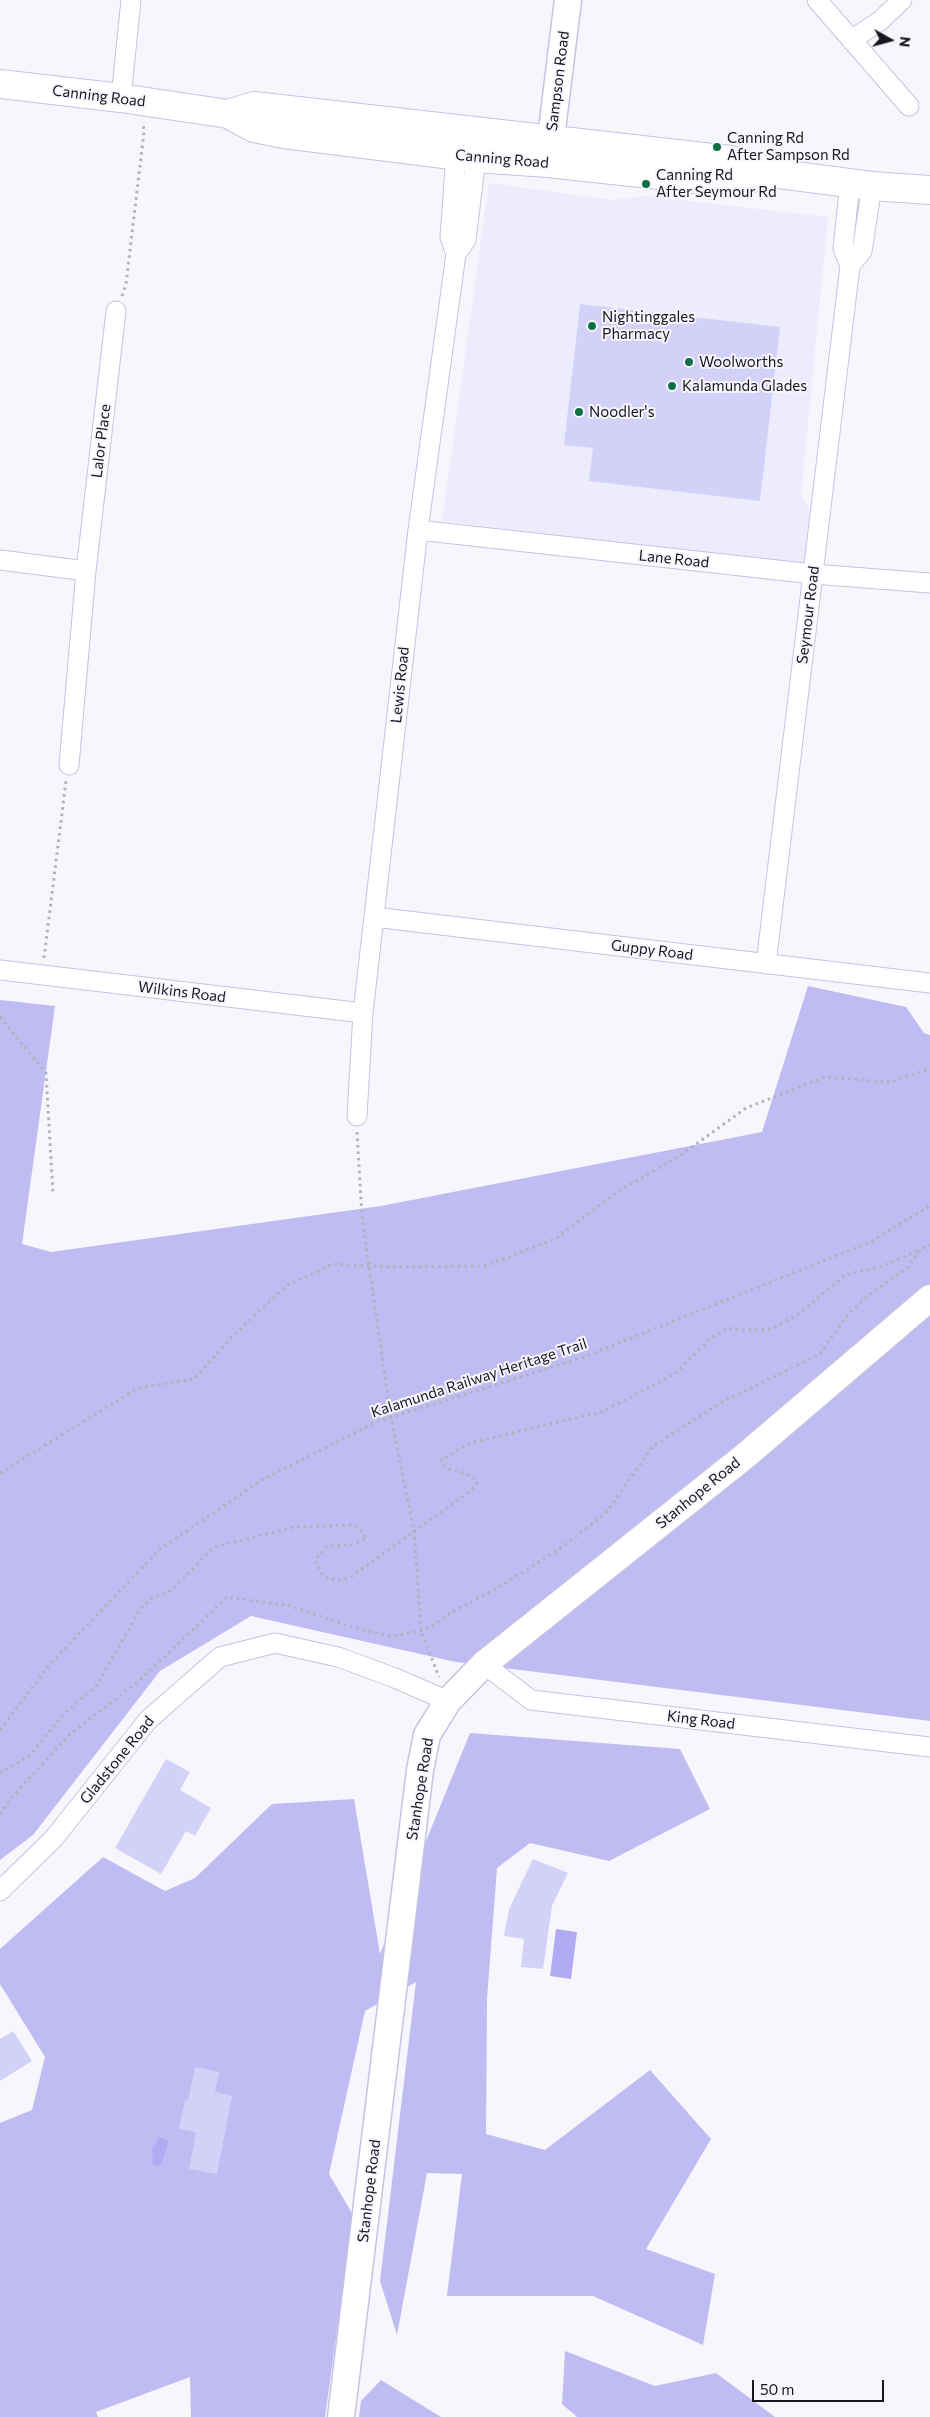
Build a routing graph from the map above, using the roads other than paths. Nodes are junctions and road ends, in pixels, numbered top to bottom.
1 (131, 0) edge
2 (568, 0) edge
3 (817, 0) edge
4 (902, 0) edge
5 (851, 40) junction
6 (0, 84) edge
7 (132, 99) junction
8 (909, 106) dead end
9 (228, 114) junction
10 (470, 131) junction
11 (549, 151) junction
12 (466, 157) junction
13 (861, 185) junction
14 (930, 190) edge
15 (116, 311) road end
16 (418, 530) junction
17 (0, 560) edge
18 (86, 571) junction
19 (812, 574) junction
20 (930, 583) edge
21 (69, 765) road end
22 (374, 917) junction
23 (766, 964) junction
24 (0, 970) edge
25 (930, 983) edge
26 (363, 1013) junction
27 (357, 1116) road end
28 (930, 1298) edge
29 (484, 1664) junction
30 (448, 1701) junction
31 (930, 1747) edge
32 (0, 1891) edge
33 (341, 2417) edge

1 - 7 street
2 - 11 street, Sampson Road
3 - 5 street
4 - 5 street
5 - 8 street
6 - 7 main road, Canning Road
7 - 9 main road, Canning Road
9 - 10 main road, Canning Road
9 - 12 main road, Canning Road
10 - 11 main road, Canning Road
10 - 12 street, Lewis Road
11 - 12 main road, Canning Road
11 - 13 main road, Canning Road
12 - 16 street, Lewis Road
13 - 14 main road, Canning Road
13 - 19 street, Seymour Road
15 - 18 street, Lalor Place
16 - 19 street, Lane Road
16 - 22 street, Lewis Road
17 - 18 street
18 - 21 street, Lalor Place
19 - 20 street, Lane Road
19 - 23 street, Seymour Road
22 - 23 street, Guppy Road
22 - 26 street, Lewis Road
23 - 25 street, Guppy Road
24 - 26 street, Wilkins Road
26 - 27 street, Lewis Road
28 - 29 street, Stanhope Road
29 - 30 street, Stanhope Road
29 - 31 street, King Road
30 - 32 street, Gladstone Road
30 - 33 street, Stanhope Road

